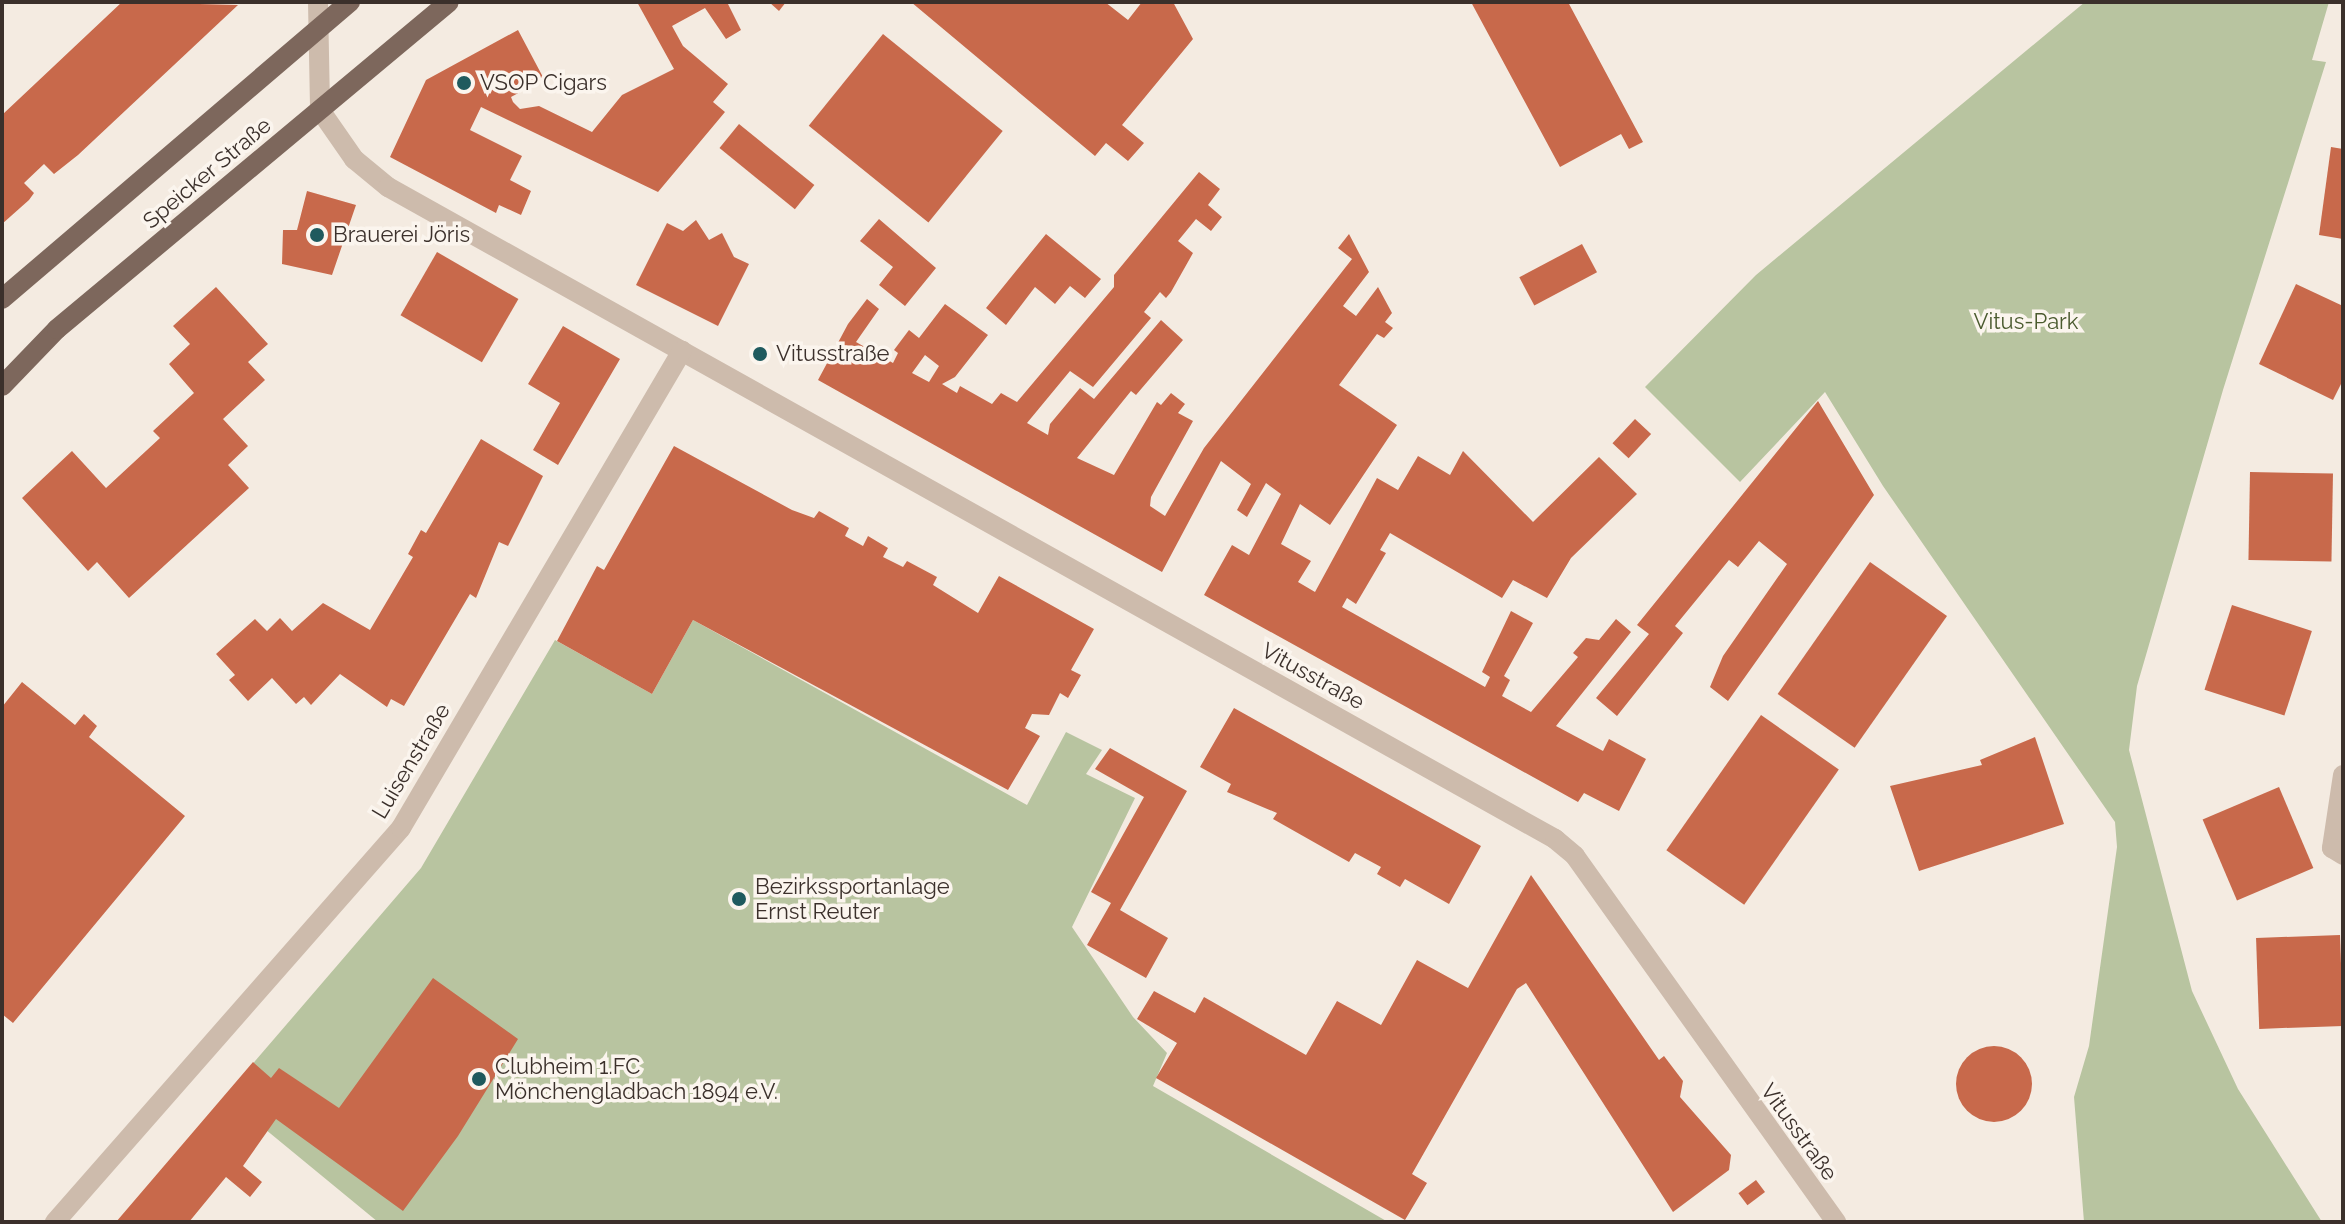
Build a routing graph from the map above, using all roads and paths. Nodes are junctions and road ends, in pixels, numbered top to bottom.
1 (318, 2) edge
2 (350, 2) edge
3 (449, 2) edge
4 (318, 27) junction
5 (320, 110) junction
6 (2, 299) edge
7 (682, 351) junction
8 (2, 386) edge
9 (2343, 775) edge
10 (2343, 855) edge
11 (55, 1222) edge
12 (1836, 1222) edge

1 - 4 street
2 - 4 main road, Speicker Straße
3 - 5 main road, Speicker Straße
4 - 5 street
4 - 6 main road, Speicker Straße
5 - 7 street, Vitusstraße
5 - 8 main road, Speicker Straße
7 - 11 street, Luisenstraße
7 - 12 street, Vitusstraße
9 - 10 street

